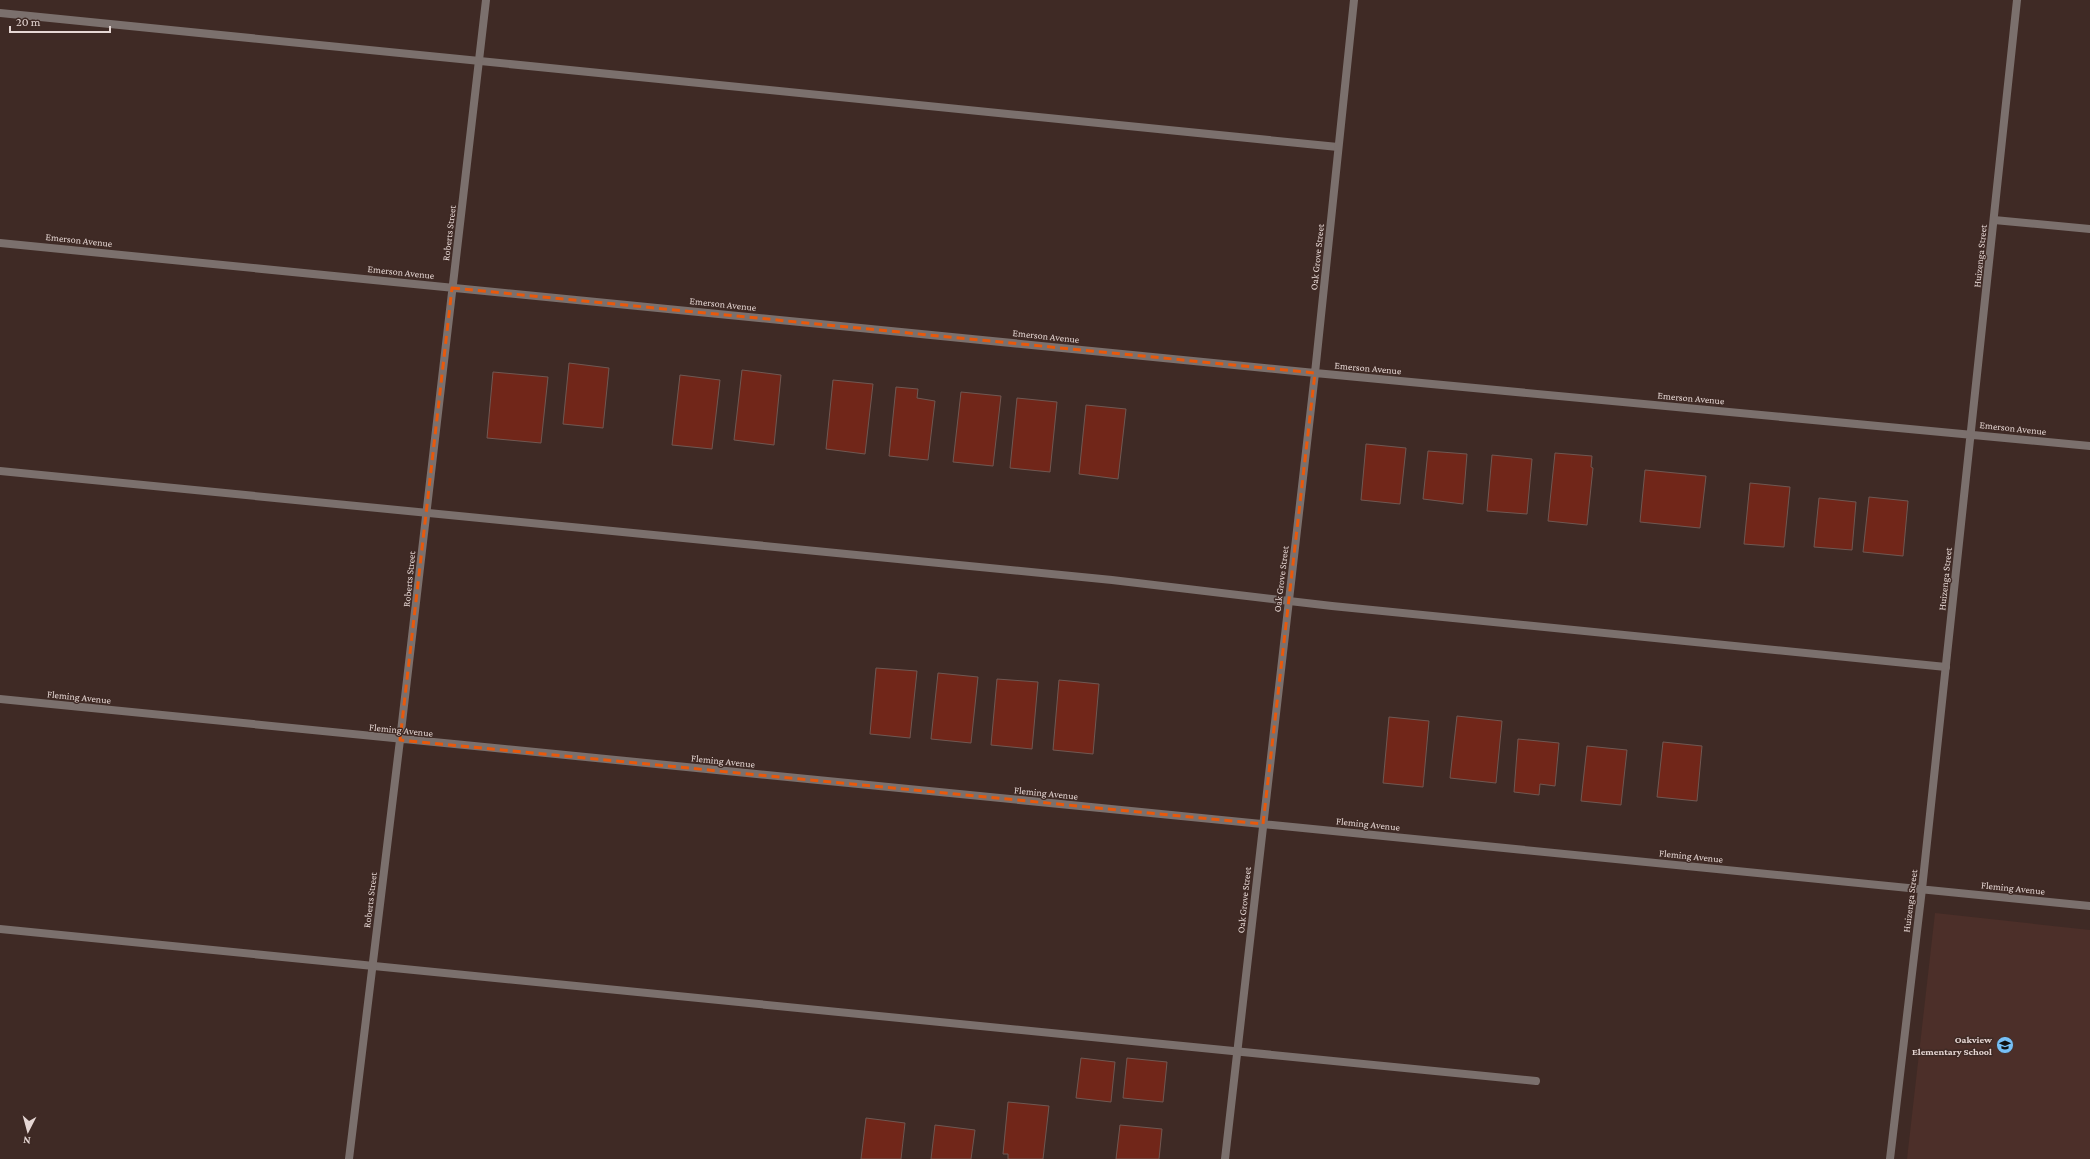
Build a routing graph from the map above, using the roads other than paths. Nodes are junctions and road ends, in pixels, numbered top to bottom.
1 (486, 0) edge
2 (1354, 0) edge
3 (2017, 0) edge
4 (0, 13) edge
5 (479, 61) junction
6 (1338, 147) junction
7 (1994, 220) junction
8 (2090, 229) edge
9 (0, 243) edge
10 (452, 288) junction
11 (1315, 373) junction
12 (1971, 434) junction
13 (2090, 446) edge
14 (0, 471) edge
15 (426, 513) junction
16 (1288, 601) junction
17 (1946, 667) junction
18 (0, 699) edge
19 (400, 740) junction
20 (1262, 824) junction
21 (1922, 889) junction
22 (2090, 906) edge
23 (0, 929) edge
24 (372, 966) junction
25 (1237, 1050) junction
26 (1536, 1081) dead end
27 (348, 1159) edge
28 (1225, 1159) edge
29 (1890, 1159) edge

1 - 5 street, Roberts Street
2 - 6 street, Oak Grove Street
3 - 7 street, Huizenga Street
4 - 5 street
5 - 6 street
5 - 10 street, Roberts Street
6 - 11 street, Oak Grove Street
7 - 8 street
7 - 12 street, Huizenga Street
9 - 10 street, Emerson Avenue
10 - 11 street, Emerson Avenue
10 - 15 street, Roberts Street
11 - 12 street, Emerson Avenue
11 - 16 street, Oak Grove Street
12 - 13 street, Emerson Avenue
12 - 17 street, Huizenga Street
14 - 15 street
15 - 16 street
15 - 19 street, Roberts Street
16 - 17 street
16 - 20 street, Oak Grove Street
17 - 21 street, Huizenga Street
18 - 19 street, Fleming Avenue
19 - 20 street, Fleming Avenue
19 - 24 street, Roberts Street
20 - 21 street, Fleming Avenue
20 - 25 street, Oak Grove Street
21 - 22 street, Fleming Avenue
21 - 29 street, Huizenga Street
23 - 24 street
24 - 25 street
24 - 27 street, Roberts Street
25 - 26 street
25 - 28 street, Oak Grove Street

